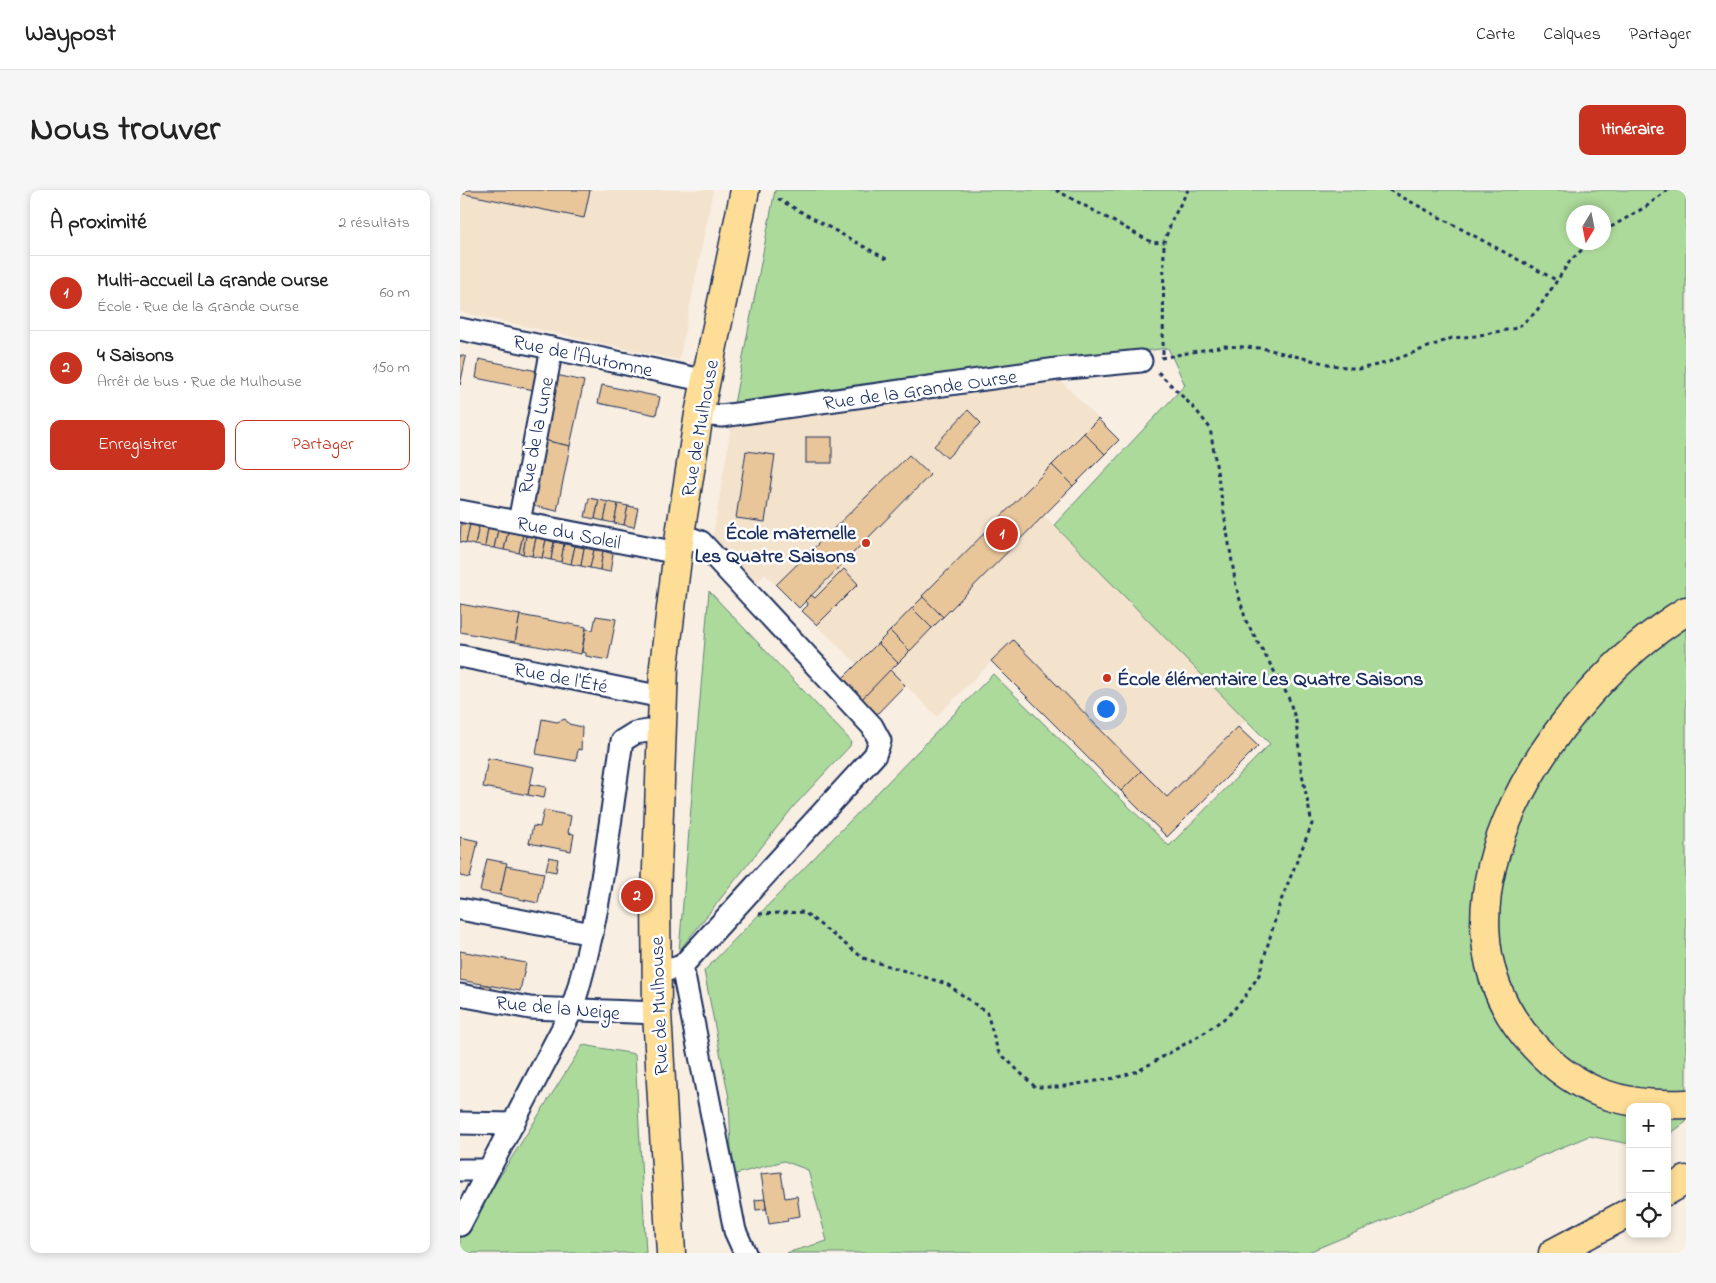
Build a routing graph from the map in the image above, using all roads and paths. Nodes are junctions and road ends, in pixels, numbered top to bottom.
1 (745, 190) edge
2 (1056, 190) edge
3 (1188, 190) edge
4 (1389, 190) edge
5 (1668, 190) edge
6 (778, 199) dead end
7 (1611, 228) edge
8 (1164, 242) junction
9 (1582, 250) edge
10 (890, 261) dead end
11 (1556, 280) junction
12 (460, 329) edge
13 (552, 348) junction
14 (1163, 357) junction
15 (1147, 360) junction
16 (706, 381) junction
17 (699, 414) junction
18 (460, 511) edge
19 (519, 522) junction
20 (679, 543) junction
21 (1686, 611) edge
22 (460, 656) edge
23 (662, 697) junction
24 (662, 729) junction
25 (460, 909) edge
26 (728, 916) junction
27 (592, 934) junction
28 (669, 969) junction
29 (460, 995) edge
30 (571, 1012) junction
31 (657, 1013) junction
32 (1686, 1104) edge
33 (460, 1123) edge
34 (513, 1124) junction
35 (460, 1170) edge
36 (488, 1170) junction
37 (1686, 1180) edge
38 (1671, 1189) edge
39 (1626, 1214) edge
40 (460, 1225) edge
41 (671, 1253) edge
42 (745, 1253) edge
43 (1553, 1253) edge

1 - 16 main road, Rue de Mulhouse
2 - 8 path
3 - 8 path
4 - 11 path
5 - 7 path
6 - 10 path
8 - 14 path
9 - 11 path
11 - 14 path
12 - 13 street, Rue de l'Automne
13 - 16 street, Rue de l'Automne
13 - 19 street, Rue de la Lune
14 - 15 path
15 - 17 street, Rue de la Grande Ourse
15 - 26 path
16 - 17 main road, Rue de Mulhouse
17 - 20 main road, Rue de Mulhouse
18 - 19 street, Rue du Soleil
19 - 20 street, Rue du Soleil
20 - 23 main road, Rue de Mulhouse
20 - 26 street, Rue du Soleil
21 - 32 main road
22 - 23 street, Rue de l'Été
23 - 24 main road, Rue de Mulhouse
24 - 27 street
24 - 28 main road, Rue de Mulhouse
25 - 27 street
26 - 28 street, Rue du Soleil
27 - 30 street
28 - 31 main road, Rue de Mulhouse
28 - 42 street
29 - 30 street, Rue de la Neige
30 - 31 street, Rue de la Neige
30 - 34 street
31 - 41 main road, Rue de Mulhouse
33 - 34 street
34 - 36 street
35 - 36 street
36 - 40 street
37 - 38 main road
39 - 43 main road

